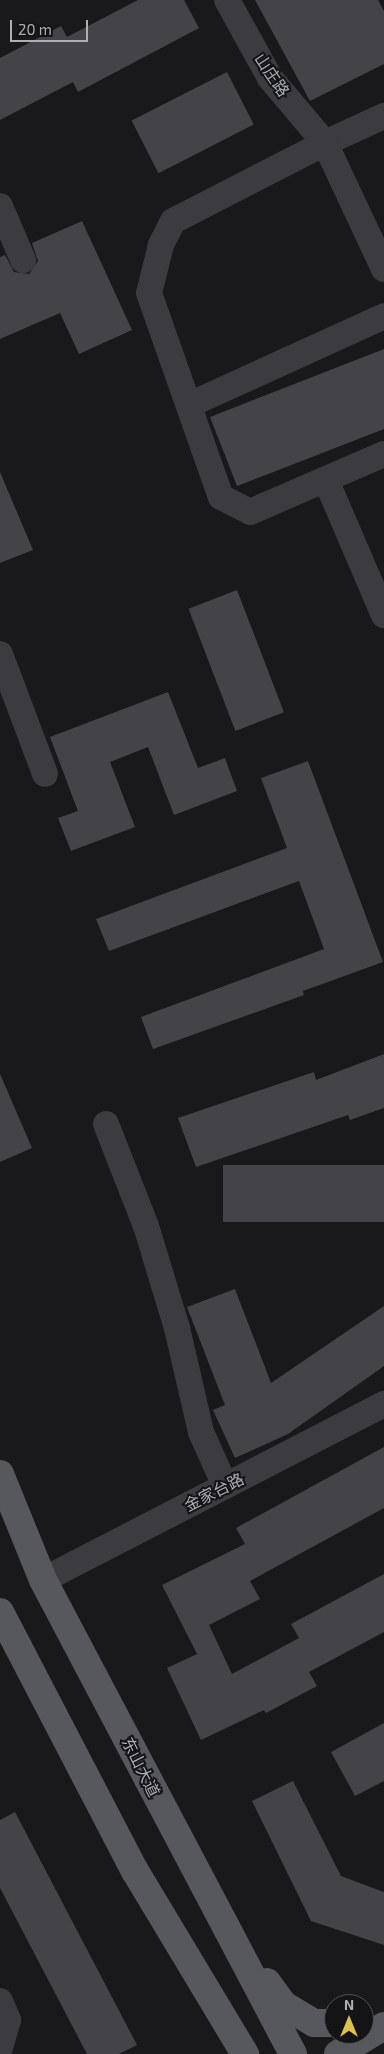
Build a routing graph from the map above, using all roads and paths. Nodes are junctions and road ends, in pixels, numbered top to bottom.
1 (227, 0) edge
2 (384, 116) edge
3 (325, 144) junction
4 (0, 206) edge
5 (23, 260) dead end
6 (384, 269) edge
7 (384, 316) edge
8 (188, 405) junction
9 (384, 454) edge
10 (326, 480) junction
11 (384, 615) edge
12 (0, 654) edge
13 (45, 774) dead end
14 (106, 1124) dead end
15 (384, 1404) edge
16 (0, 1474) edge
17 (225, 1486) junction
18 (43, 1580) junction
19 (0, 1612) edge
20 (135, 1871) junction
21 (199, 1879) junction
22 (0, 2000) edge
23 (324, 2024) edge
24 (384, 2026) edge
25 (0, 2048) edge
26 (222, 2054) edge
27 (245, 2054) edge
28 (292, 2054) edge
29 (338, 2054) edge

1 - 3 street, 山庄路
2 - 3 street
3 - 6 street, 山庄路
3 - 8 street
4 - 5 street
7 - 8 street
8 - 10 street
9 - 10 street
10 - 11 street
12 - 13 street
14 - 17 street
15 - 17 street, 金家台路
16 - 18 main road, 东山大道
17 - 18 street, 金家台路
18 - 21 main road, 东山大道
19 - 20 main road
20 - 26 main road
20 - 27 main road
21 - 23 main road
21 - 28 main road, 东山大道
22 - 25 street
24 - 29 main road

